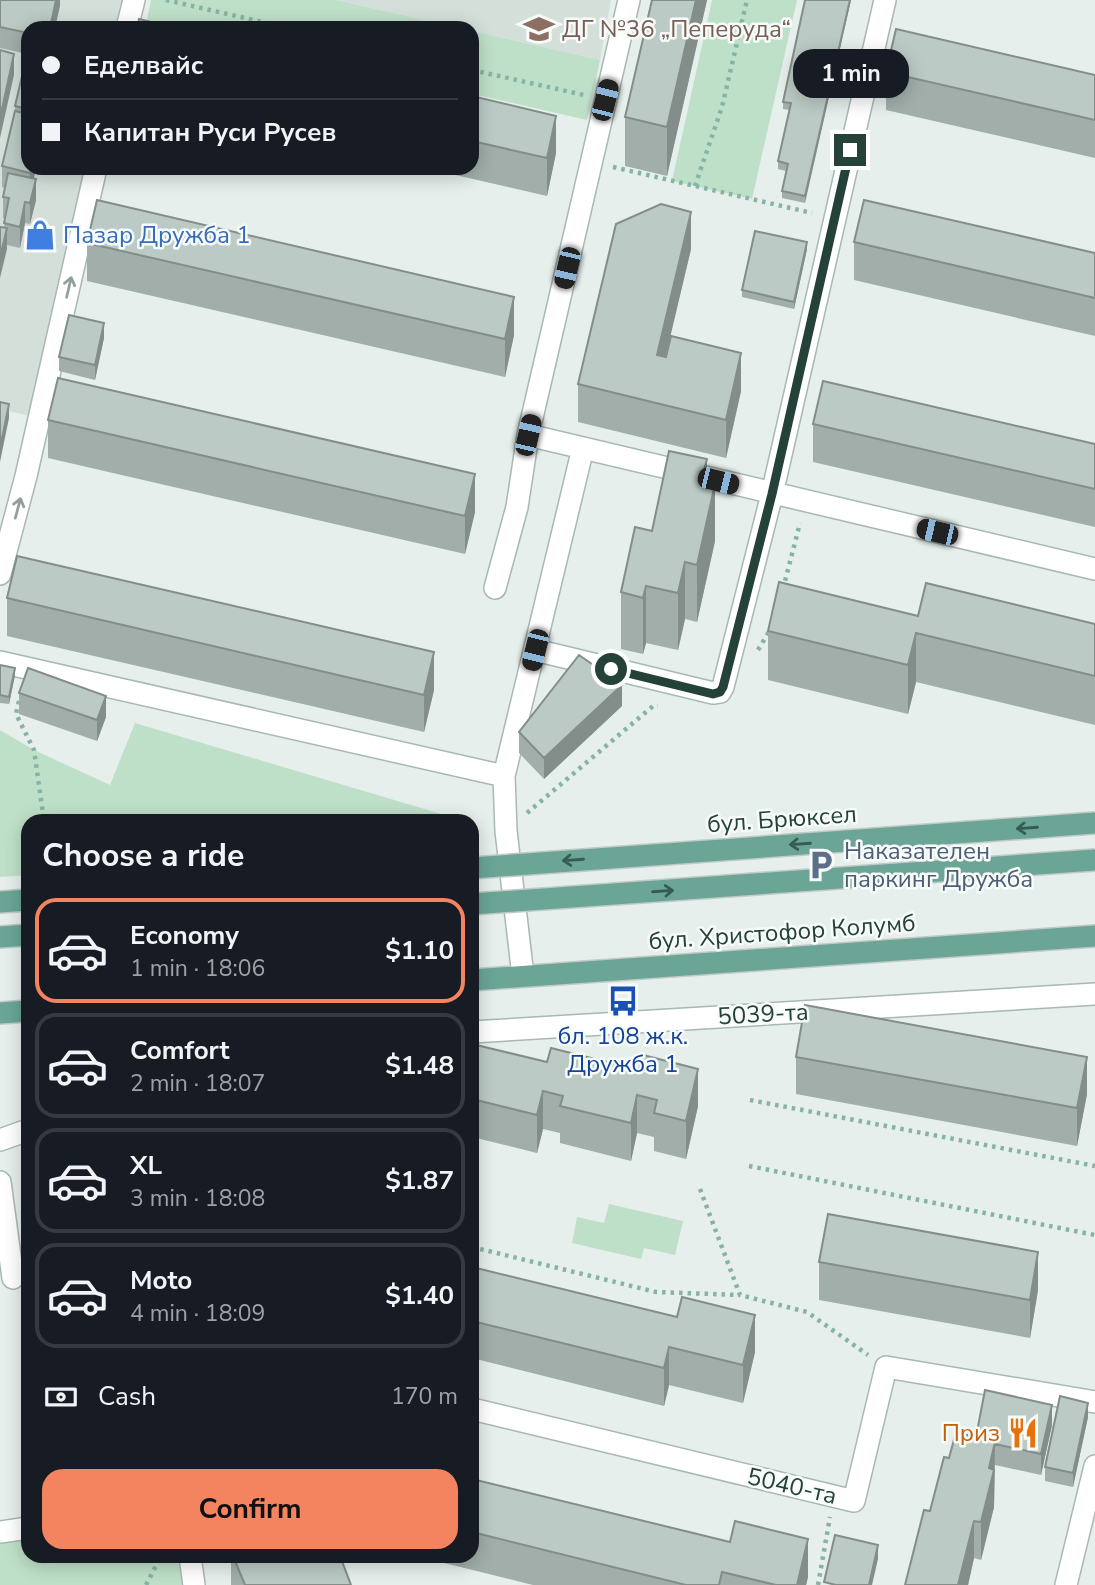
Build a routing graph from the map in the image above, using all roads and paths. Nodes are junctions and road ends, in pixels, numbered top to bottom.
1 (134, 0) edge
2 (166, 0) edge
3 (629, 0) edge
4 (747, 0) edge
5 (885, 0) edge
6 (129, 21) edge
7 (258, 21) edge
8 (479, 72) edge
9 (605, 100) junction
10 (591, 163) junction
11 (94, 175) edge
12 (695, 186) junction
13 (835, 219) junction
14 (528, 435) junction
15 (583, 448) junction
16 (772, 494) junction
17 (1095, 569) edge
18 (0, 575) edge
19 (495, 588) dead end
20 (535, 650) junction
21 (0, 662) edge
22 (27, 667) junction
23 (504, 776) junction
24 (43, 814) edge
25 (1095, 823) edge
26 (1095, 860) edge
27 (479, 867) edge
28 (21, 900) edge
29 (0, 902) edge
30 (479, 904) edge
31 (21, 936) edge
32 (1095, 936) edge
33 (0, 937) edge
34 (523, 976) junction
35 (479, 979) edge
36 (1095, 994) edge
37 (21, 1012) edge
38 (0, 1013) edge
39 (479, 1032) edge
40 (751, 1100) dead end
41 (21, 1132) edge
42 (0, 1140) edge
43 (749, 1166) dead end
44 (1095, 1166) edge
45 (0, 1182) edge
46 (700, 1189) dead end
47 (1095, 1235) edge
48 (479, 1249) edge
49 (13, 1278) dead end
50 (740, 1295) junction
51 (886, 1367) junction
52 (1095, 1402) edge
53 (479, 1411) edge
54 (1095, 1466) edge
55 (835, 1497) junction
56 (21, 1529) edge
57 (0, 1532) edge
58 (157, 1563) edge
59 (191, 1563) edge
60 (146, 1585) edge
61 (194, 1585) edge
62 (818, 1585) edge
63 (1066, 1585) edge

1 - 6 street
2 - 7 path
3 - 9 street
4 - 12 path
5 - 13 street
8 - 9 path
9 - 10 street
10 - 12 path
10 - 14 street
18 -> 11 street
12 - 13 path
13 - 16 street
14 - 15 street
14 - 19 street
15 - 16 street
15 - 20 street
16 - 17 street
16 - 20 street
20 - 23 street
21 - 22 street
22 - 23 street
22 - 24 path
23 - 34 street
25 -> 27 main road, бул. Брюксел, bridge
30 -> 26 main road, bridge
28 - 29 main road
31 - 33 main road
32 - 34 main road, бул. Христофор Колумб
34 - 35 main road, бул. Христофор Колумб
36 - 39 street, 5039-та
37 - 38 main road
40 - 44 path
41 - 42 street
43 - 47 path
45 - 49 street
46 - 50 path
48 - 50 path
50 - 51 path
51 - 52 street
51 - 55 street, 5040-та
53 - 55 street, 5040-та
54 - 63 street
55 - 62 path
56 - 57 street
58 - 60 path
59 - 61 street

